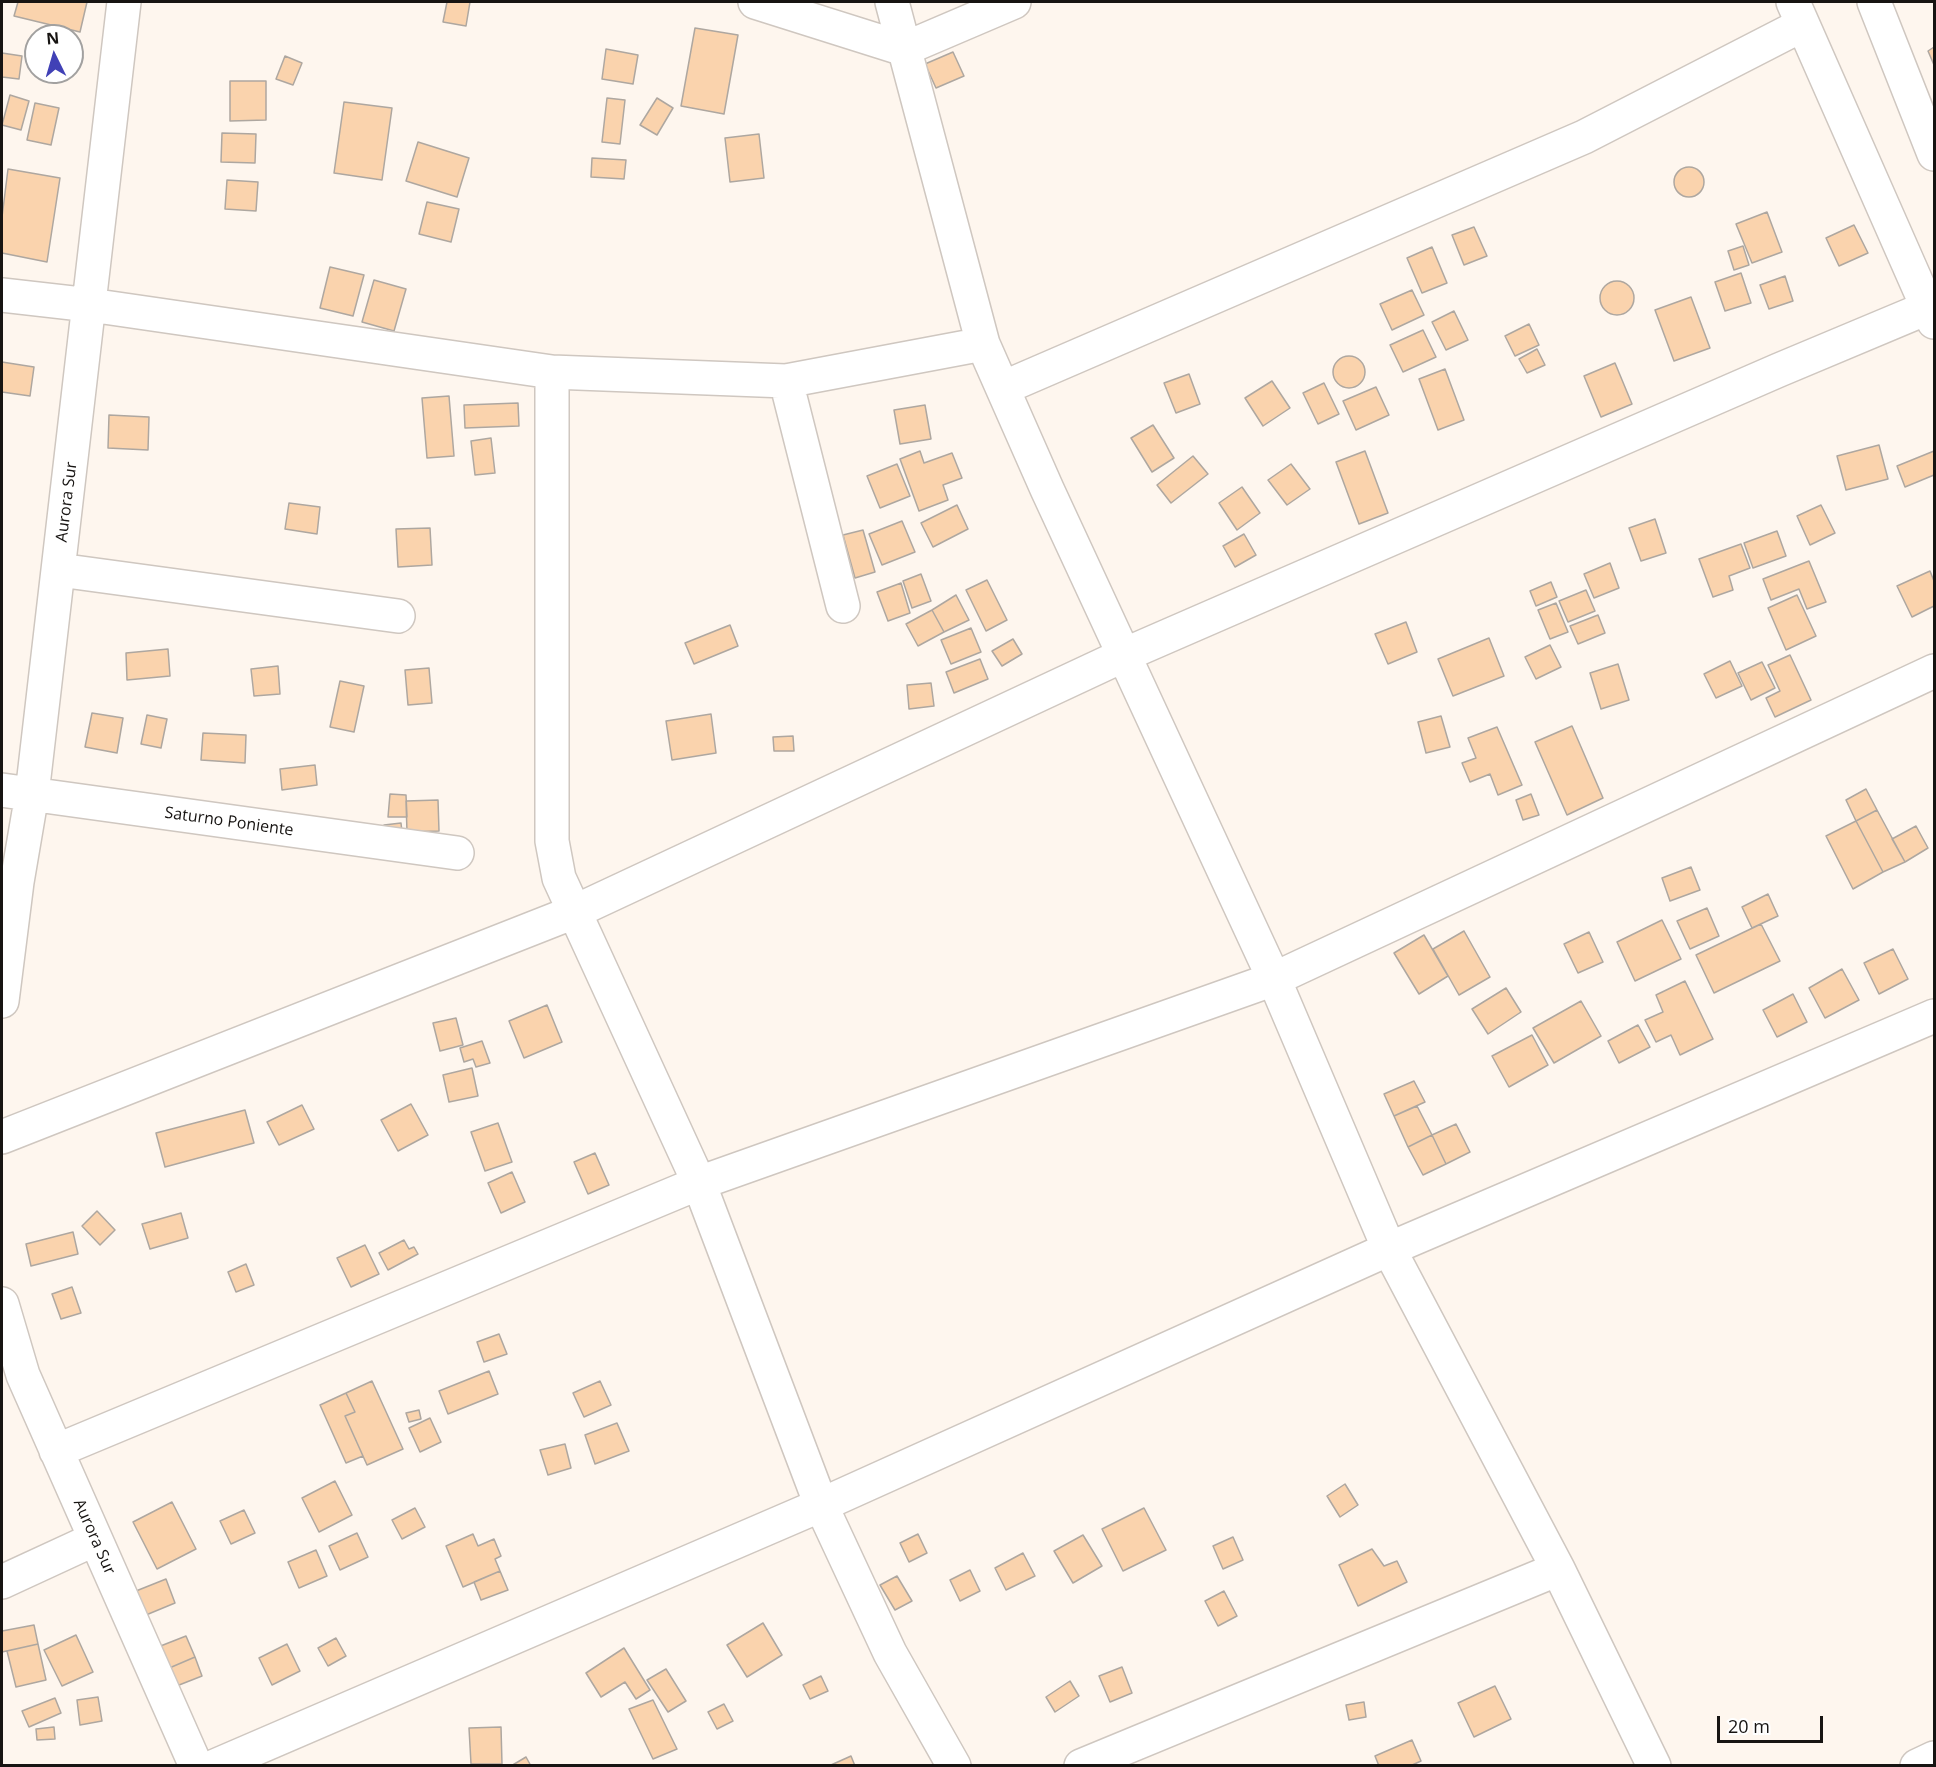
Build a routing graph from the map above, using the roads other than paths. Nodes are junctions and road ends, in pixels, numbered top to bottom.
1 (124, 2) edge
2 (755, 2) edge
3 (892, 2) edge
4 (1014, 2) edge
5 (1874, 2) edge
6 (1796, 7) edge
7 (904, 49) junction
8 (1935, 154) edge
9 (2, 295) edge
10 (90, 305) junction
11 (1932, 312) edge
12 (984, 344) junction
13 (552, 372) junction
14 (786, 381) junction
15 (1003, 388) junction
16 (59, 570) junction
17 (843, 606) dead end
18 (398, 616) dead end
19 (1124, 655) junction
20 (1935, 671) edge
21 (17, 792) edge
22 (457, 853) dead end
23 (573, 912) junction
24 (1274, 979) junction
25 (2, 1001) edge
26 (1935, 1016) edge
27 (2, 1137) edge
28 (699, 1183) junction
29 (1389, 1249) junction
30 (2, 1304) edge
31 (56, 1451) junction
32 (821, 1505) junction
33 (95, 1539) junction
34 (1558, 1569) junction
35 (2, 1582) edge
36 (1935, 1758) edge
37 (196, 1766) edge
38 (215, 1766) edge
39 (954, 1766) edge
40 (1081, 1766) edge
41 (1654, 1766) edge
42 (1917, 1766) edge

1 - 10 street, Aurora Sur
2 - 7 street
3 - 7 street
4 - 7 street
5 - 8 street
6 - 11 street
6 - 15 street
7 - 12 street
9 - 10 street
10 - 13 street
10 - 16 street, Aurora Sur
11 - 19 street
12 - 14 street
12 - 15 street
13 - 14 street
13 - 23 street
14 - 17 street
15 - 19 street
16 - 18 street
16 - 21 street, Aurora Sur
19 - 23 street
19 - 24 street
20 - 24 street
21 - 22 street, Saturno Poniente
21 - 25 street, Aurora Sur
23 - 27 street
23 - 28 street
24 - 28 street
24 - 29 street
26 - 29 street
28 - 31 street
28 - 32 street
29 - 32 street
29 - 34 street
30 - 31 street, Aurora Sur
31 - 33 street, Aurora Sur
32 - 38 street
32 - 39 street
33 - 35 street
33 - 37 street, Aurora Sur
34 - 40 street
34 - 41 street
36 - 42 street

